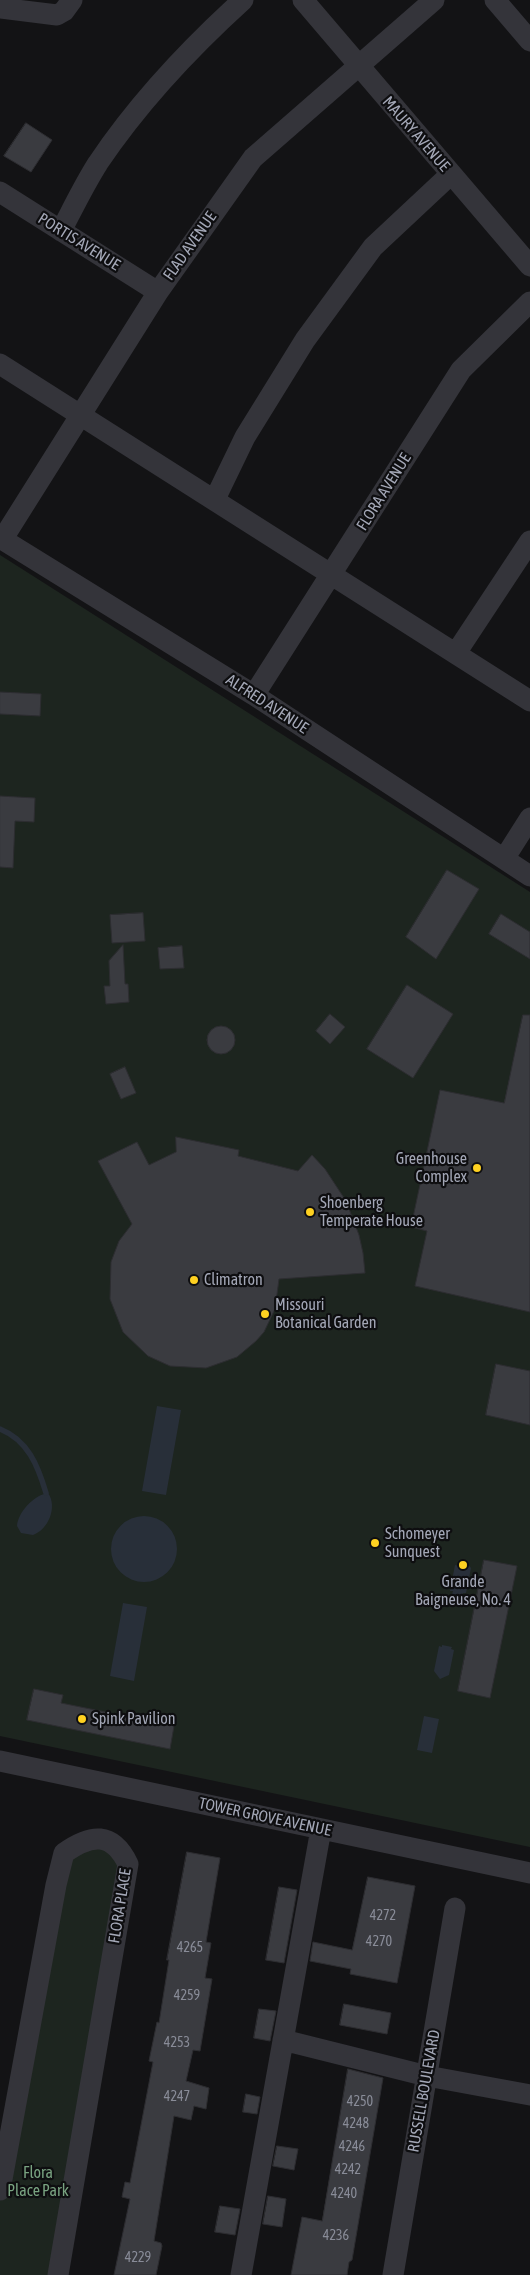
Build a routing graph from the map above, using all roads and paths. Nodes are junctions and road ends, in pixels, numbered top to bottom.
1 (72, 0) edge
2 (243, 0) edge
3 (303, 0) edge
4 (434, 0) edge
5 (495, 0) edge
6 (0, 8) edge
7 (530, 41) edge
8 (358, 65) junction
9 (451, 174) junction
10 (0, 192) edge
11 (61, 231) junction
12 (530, 266) edge
13 (158, 292) junction
14 (530, 302) edge
15 (0, 364) edge
16 (81, 414) junction
17 (215, 499) junction
18 (1, 539) edge
19 (530, 541) edge
20 (332, 574) junction
21 (456, 653) junction
22 (254, 695) junction
23 (530, 701) edge
24 (530, 818) edge
25 (504, 859) junction
26 (530, 876) edge
27 (0, 1761) edge
28 (321, 1829) junction
29 (530, 1873) edge
30 (455, 1908) dead end
31 (283, 2040) junction
32 (427, 2076) junction
33 (530, 2095) edge
34 (0, 2190) edge
35 (58, 2275) edge
36 (241, 2275) edge
37 (393, 2275) edge

1 - 6 street
2 - 11 street
3 - 8 street, MAURY AVENUE
4 - 8 street, FLAD AVENUE
5 - 7 street
8 - 9 street, MAURY AVENUE
8 - 13 street, FLAD AVENUE
9 - 12 street, MAURY AVENUE
9 - 17 street
10 - 11 street, PORTIS AVENUE
11 - 13 street, PORTIS AVENUE
13 - 16 street, FLAD AVENUE
14 - 20 street, FLORA AVENUE
15 - 16 street
16 - 17 street
16 - 18 street, FLAD AVENUE
17 - 20 street
18 - 22 street, ALFRED AVENUE
19 - 21 street
20 - 21 street
20 - 22 street, FLORA AVENUE
21 - 23 street
22 - 25 street, ALFRED AVENUE
24 - 25 street
25 - 26 street, ALFRED AVENUE
27 - 28 street, TOWER GROVE AVENUE
28 - 29 street, TOWER GROVE AVENUE
28 - 31 street
30 - 32 street, RUSSELL BOULEVARD
31 - 32 street
31 - 36 street
32 - 33 street
32 - 37 street, RUSSELL BOULEVARD
34 - 35 street, FLORA PLACE

